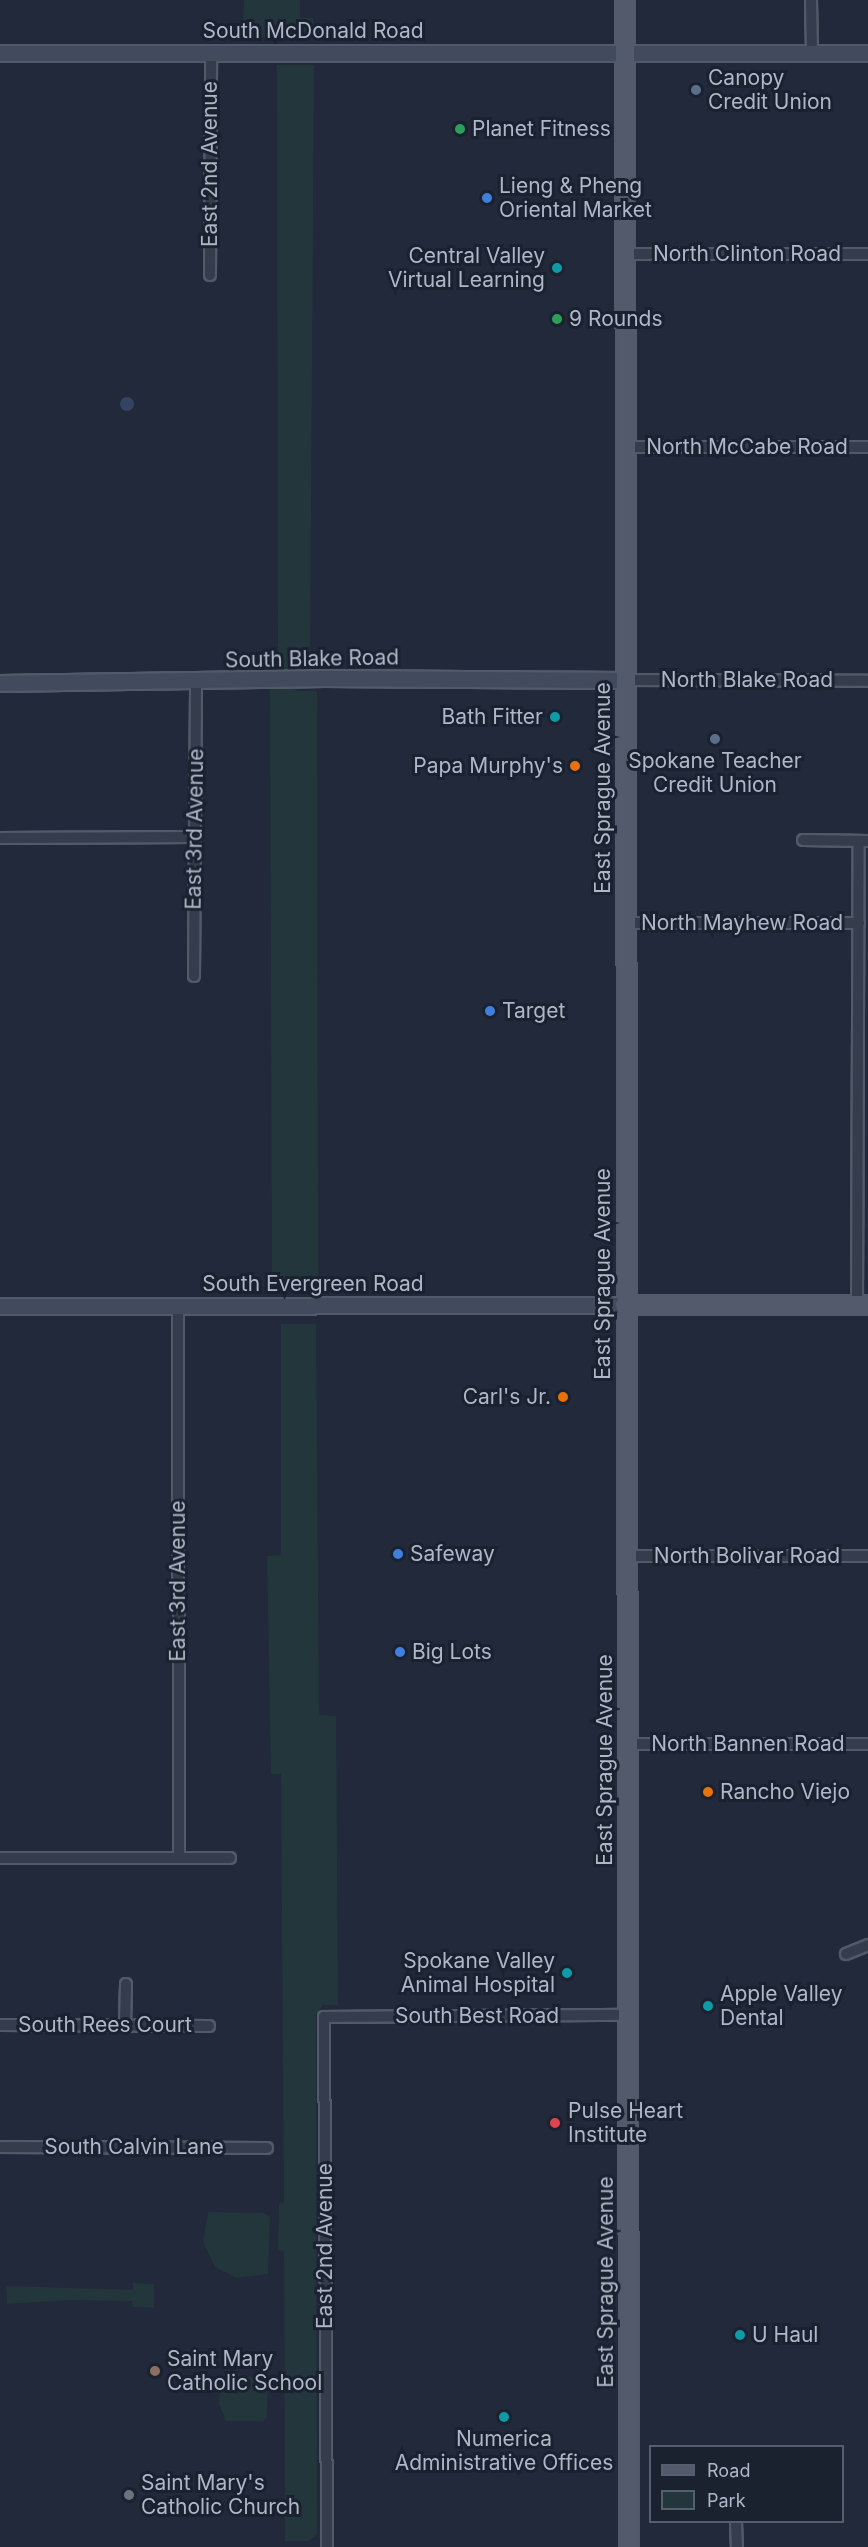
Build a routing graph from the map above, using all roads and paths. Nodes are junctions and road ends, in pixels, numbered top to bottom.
1 (625, 0) edge
2 (811, 0) edge
3 (625, 51) junction
4 (0, 53) edge
5 (211, 53) junction
6 (868, 53) edge
7 (812, 54) junction
8 (626, 254) junction
9 (868, 254) edge
10 (210, 275) dead end
11 (625, 447) junction
12 (868, 447) edge
13 (625, 680) junction
14 (868, 681) edge
15 (0, 683) edge
16 (196, 683) junction
17 (194, 837) junction
18 (0, 838) edge
19 (803, 840) dead end
20 (863, 840) edge
21 (859, 923) junction
22 (626, 924) junction
23 (194, 976) dead end
24 (178, 1305) junction
25 (625, 1305) junction
26 (863, 1305) edge
27 (0, 1306) edge
28 (627, 1556) junction
29 (868, 1556) edge
30 (627, 1744) junction
31 (868, 1744) edge
32 (179, 1857) junction
33 (0, 1858) edge
34 (230, 1858) dead end
35 (868, 1945) edge
36 (846, 1954) dead end
37 (126, 1984) dead end
38 (629, 2015) junction
39 (324, 2017) joint
40 (0, 2025) edge
41 (125, 2025) junction
42 (209, 2026) dead end
43 (0, 2147) edge
44 (267, 2148) dead end
45 (736, 2523) edge
46 (327, 2547) edge
47 (629, 2547) edge
48 (736, 2547) edge

1 - 3 main road, East Sprague Avenue
2 - 7 street
3 - 5 street, South McDonald Road
3 - 7 street, South McDonald Road
3 - 8 main road, East Sprague Avenue
4 - 5 street, South McDonald Road
5 - 10 street, East 2nd Avenue
6 - 7 street, South McDonald Road
8 - 9 street, North Clinton Road
8 - 11 main road, East Sprague Avenue
11 - 12 street, North McCabe Road
11 - 13 main road, East Sprague Avenue
13 - 14 street, North Blake Road
13 - 16 street, South Blake Road
13 - 22 main road, East Sprague Avenue
15 - 16 street, South Blake Road
16 - 17 street, East 3rd Avenue
17 - 18 street
17 - 23 street, East 3rd Avenue
19 - 20 street
20 - 21 street
21 - 22 street, North Mayhew Road
21 - 26 street
22 - 25 main road, East Sprague Avenue
24 - 25 street, South Evergreen Road
24 - 27 street, South Evergreen Road
24 - 32 street, East 3rd Avenue
25 - 26 main road
25 - 28 main road, East Sprague Avenue
28 - 29 street, North Bolivar Road
28 - 30 main road, East Sprague Avenue
30 - 31 street, North Bannen Road
30 - 38 main road, East Sprague Avenue
32 - 33 street
32 - 34 street
35 - 36 street
37 - 41 street
38 - 39 street, South Best Road
38 - 47 main road, East Sprague Avenue
39 - 46 street, East 2nd Avenue
40 - 41 street, South Rees Court
41 - 42 street, South Rees Court
43 - 44 street, South Calvin Lane
45 - 48 street

